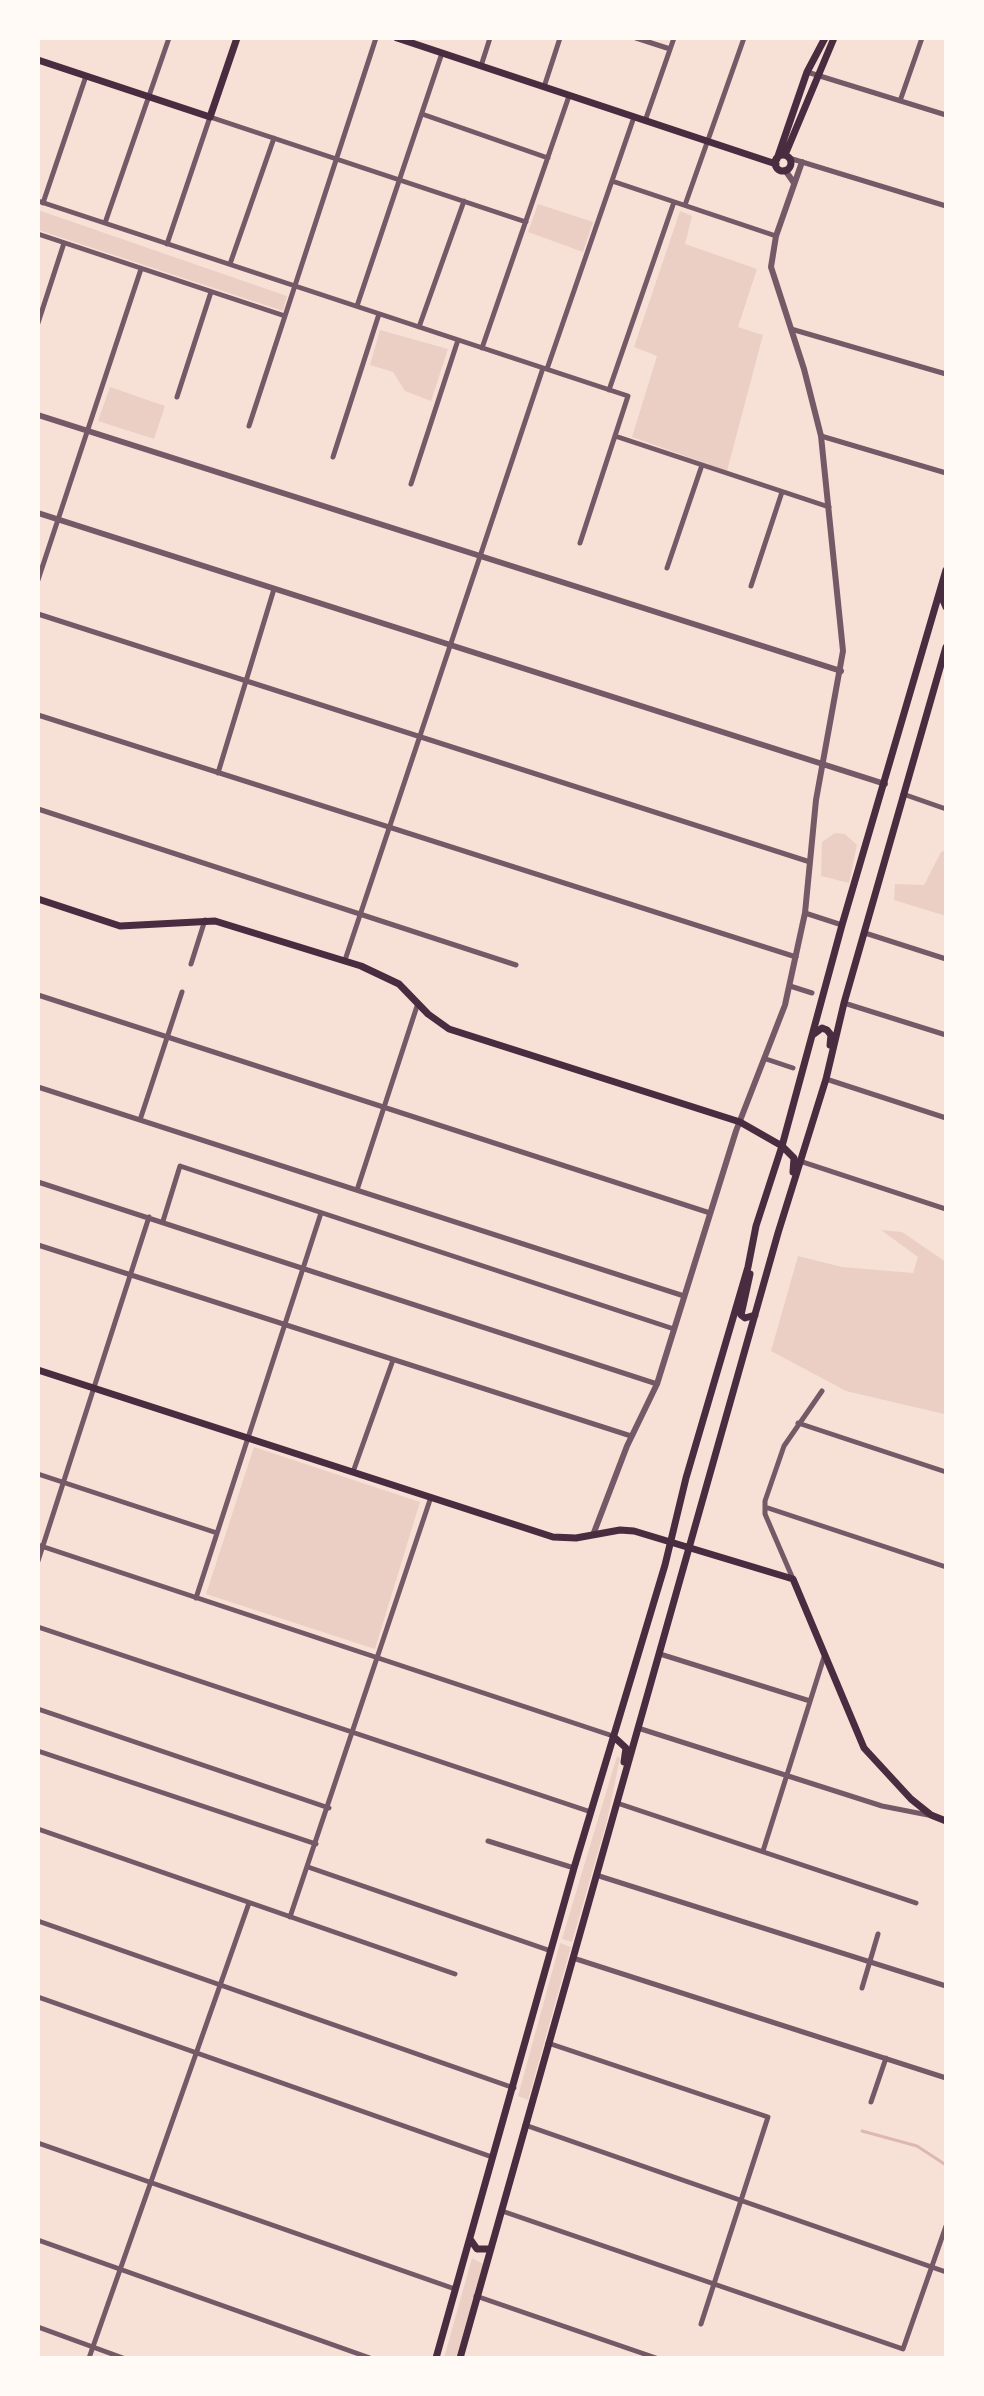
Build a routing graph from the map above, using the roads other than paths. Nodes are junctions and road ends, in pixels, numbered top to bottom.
1 (169, 38) edge
2 (237, 38) edge
3 (376, 38) edge
4 (397, 38) edge
5 (490, 38) edge
6 (560, 38) edge
7 (636, 38) edge
8 (674, 38) edge
9 (744, 38) edge
10 (825, 38) edge
11 (834, 38) edge
12 (922, 38) edge
13 (670, 49) junction
14 (442, 53) junction
15 (38, 60) edge
16 (481, 66) junction
17 (807, 72) junction
18 (86, 76) junction
19 (819, 76) junction
20 (544, 87) junction
21 (569, 95) junction
22 (149, 96) junction
23 (900, 101) junction
24 (422, 114) junction
25 (946, 115) edge
26 (210, 117) junction
27 (634, 117) junction
28 (645, 121) junction
29 (274, 138) junction
30 (707, 141) junction
31 (787, 157) junction
32 (548, 158) junction
33 (336, 159) junction
34 (776, 161) junction
35 (802, 162) junction
36 (785, 170) junction
37 (399, 180) junction
38 (612, 181) junction
39 (794, 183) junction
40 (464, 201) junction
41 (41, 202) edge
42 (674, 202) junction
43 (685, 205) junction
44 (946, 206) edge
45 (526, 222) junction
46 (105, 223) junction
47 (38, 234) edge
48 (776, 236) junction
49 (64, 243) junction
50 (167, 244) junction
51 (229, 264) junction
52 (141, 269) junction
53 (294, 286) junction
54 (211, 292) junction
55 (357, 306) junction
56 (379, 314) junction
57 (285, 316) junction
58 (38, 323) edge
59 (419, 327) junction
60 (791, 329) junction
61 (458, 340) junction
62 (482, 348) junction
63 (545, 368) junction
64 (946, 374) edge
65 (609, 390) junction
66 (177, 397) dead end
67 (38, 415) edge
68 (249, 426) dead end
69 (86, 430) junction
70 (615, 436) junction
71 (821, 436) junction
72 (333, 457) dead end
73 (702, 465) junction
74 (946, 473) edge
75 (411, 484) dead end
76 (782, 492) junction
77 (829, 507) junction
78 (38, 513) edge
79 (57, 520) junction
80 (580, 543) dead end
81 (480, 556) junction
82 (667, 568) dead end
83 (946, 570) edge
84 (38, 580) edge
85 (751, 586) dead end
86 (274, 589) junction
87 (946, 589) edge
88 (946, 607) edge
89 (38, 614) edge
90 (450, 645) junction
91 (946, 647) edge
92 (841, 671) junction
93 (245, 681) junction
94 (38, 715) edge
95 (420, 737) junction
96 (822, 765) junction
97 (218, 773) junction
98 (885, 784) junction
99 (903, 794) junction
100 (38, 809) edge
101 (946, 809) edge
102 (390, 828) junction
103 (810, 862) junction
104 (38, 899) edge
105 (805, 913) junction
106 (361, 914) junction
107 (205, 920) junction
108 (842, 925) junction
109 (865, 933) junction
110 (796, 957) junction
111 (946, 959) edge
112 (345, 960) junction
113 (191, 964) dead end
114 (516, 965) dead end
115 (790, 986) junction
116 (182, 992) dead end
117 (812, 993) dead end
118 (38, 995) edge
119 (418, 1003) junction
120 (844, 1003) junction
121 (946, 1035) edge
122 (167, 1037) junction
123 (812, 1037) junction
124 (766, 1059) junction
125 (793, 1068) dead end
126 (826, 1079) junction
127 (38, 1087) edge
128 (384, 1107) junction
129 (946, 1118) edge
130 (140, 1120) junction
131 (740, 1122) junction
132 (782, 1146) junction
133 (800, 1161) junction
134 (38, 1182) edge
135 (357, 1190) junction
136 (791, 1190) junction
137 (946, 1209) edge
138 (321, 1213) junction
139 (710, 1213) junction
140 (149, 1217) junction
141 (163, 1221) junction
142 (38, 1245) edge
143 (304, 1267) junction
144 (748, 1267) junction
145 (130, 1275) junction
146 (684, 1296) junction
147 (755, 1315) junction
148 (285, 1325) junction
149 (674, 1329) junction
150 (393, 1360) junction
151 (38, 1370) edge
152 (657, 1384) junction
153 (94, 1388) junction
154 (822, 1391) dead end
155 (798, 1423) junction
156 (631, 1436) junction
157 (248, 1438) junction
158 (353, 1472) junction
159 (946, 1472) edge
160 (38, 1474) edge
161 (63, 1483) junction
162 (431, 1497) junction
163 (764, 1507) junction
164 (217, 1533) junction
165 (593, 1535) junction
166 (671, 1541) junction
167 (40, 1546) edge
168 (690, 1546) junction
169 (38, 1561) edge
170 (946, 1567) edge
171 (793, 1579) junction
172 (196, 1598) junction
173 (38, 1627) edge
174 (826, 1652) junction
175 (660, 1654) junction
176 (379, 1658) junction
177 (810, 1701) junction
178 (38, 1709) edge
179 (638, 1728) junction
180 (355, 1731) junction
181 (613, 1736) junction
182 (38, 1751) edge
183 (787, 1776) junction
184 (616, 1803) junction
185 (329, 1808) junction
186 (591, 1812) junction
187 (931, 1815) junction
188 (946, 1821) edge
189 (38, 1829) edge
190 (488, 1841) dead end
191 (316, 1844) junction
192 (763, 1851) junction
193 (308, 1867) junction
194 (574, 1868) junction
195 (596, 1875) junction
196 (249, 1903) junction
197 (916, 1903) dead end
198 (290, 1917) junction
199 (38, 1921) edge
200 (878, 1934) dead end
201 (551, 1951) junction
202 (572, 1957) junction
203 (870, 1961) junction
204 (455, 1974) dead end
205 (220, 1986) junction
206 (946, 1986) edge
207 (862, 1988) dead end
208 (38, 1997) edge
209 (548, 2043) junction
210 (196, 2053) junction
211 (886, 2058) junction
212 (946, 2078) edge
213 (515, 2088) junction
214 (871, 2102) dead end
215 (525, 2125) junction
216 (38, 2143) edge
217 (493, 2157) junction
218 (151, 2182) junction
219 (741, 2201) junction
220 (501, 2211) junction
221 (946, 2226) edge
222 (470, 2239) junction
223 (38, 2240) edge
224 (490, 2249) junction
225 (932, 2267) junction
226 (120, 2269) junction
227 (946, 2272) edge
228 (714, 2283) junction
229 (456, 2289) junction
230 (476, 2296) junction
231 (701, 2324) dead end
232 (38, 2327) edge
233 (93, 2347) junction
234 (89, 2358) edge
235 (123, 2358) edge
236 (370, 2358) edge
237 (436, 2358) edge
238 (460, 2358) edge
239 (656, 2358) edge

1 - 22 street
2 - 26 main road
3 - 33 street
4 - 14 main road
5 - 16 street
6 - 20 street
7 - 13 street
8 - 13 street
9 - 30 street
10 - 17 main road
11 - 19 main road
12 - 23 street
13 - 28 street
14 - 16 main road
14 - 24 street
15 - 18 main road
16 - 20 main road
17 - 19 street
17 - 34 main road
18 - 22 main road
18 - 41 street
19 - 23 street
19 - 31 main road
20 - 21 main road
21 - 27 main road
21 - 32 street
22 - 26 main road
22 - 46 street
23 - 25 street
24 - 32 street
24 - 37 street
26 - 29 street
26 - 50 street
27 - 28 main road
27 - 38 street
28 - 30 main road
29 - 33 street
29 - 51 street
30 - 34 main road
30 - 43 street
31 - 34 main road
31 - 35 street
31 - 36 main road
32 - 45 street
33 - 37 street
33 - 53 street
34 - 36 main road
35 - 39 street
35 - 44 street
36 - 39 street
37 - 40 street
37 - 55 street
38 - 42 street
38 - 63 street
39 - 48 street
40 - 45 street
40 - 59 street
41 - 46 street
42 - 43 street
42 - 65 street
43 - 48 street
45 - 62 street
46 - 50 street
47 - 49 street
48 - 60 street
49 - 52 street
49 - 58 street
50 - 51 street
51 - 53 street
52 - 54 street
52 - 69 street
53 - 55 street
53 - 57 street
54 - 57 street
54 - 66 street
55 - 56 street
56 - 59 street
56 - 72 street
57 - 68 street
59 - 61 street
60 - 64 street
60 - 71 street
61 - 62 street
61 - 75 street
62 - 63 street
63 - 65 street
63 - 81 street
65 - 70 street
67 - 69 street
69 - 79 street
69 - 81 street
70 - 73 street
70 - 80 street
71 - 74 street
71 - 77 street
73 - 76 street
73 - 82 street
76 - 77 street
76 - 85 street
77 - 92 street
78 - 79 street
79 - 84 street
79 - 86 street
81 - 90 street
81 - 92 street
83 - 98 main road
86 - 90 street
86 - 93 street
87 - 88 main road
89 - 93 street
90 - 95 street
90 - 96 street
91 - 99 main road
92 - 96 street
93 - 95 street
93 - 97 street
94 - 97 street
95 - 102 street
95 - 103 street
96 - 98 street
96 - 103 street
97 - 102 street
98 - 108 main road
99 - 101 street
99 - 109 main road
100 - 106 street
102 - 106 street
102 - 110 street
103 - 105 street
104 - 107 main road
105 - 108 street
105 - 110 street
106 - 112 street
106 - 114 street
107 - 112 main road
107 - 113 street
108 - 123 main road
109 - 111 street
109 - 120 main road
110 - 115 street
112 - 119 main road
115 - 117 street
115 - 124 street
116 - 122 street
118 - 122 street
119 - 128 street
119 - 131 main road
120 - 121 street
120 - 126 main road
122 - 128 street
122 - 130 street
123 - 126 main road
123 - 132 main road
124 - 125 street
124 - 131 street
126 - 129 street
126 - 133 main road
127 - 130 street
128 - 135 street
128 - 139 street
130 - 135 street
131 - 132 main road
131 - 139 street
132 - 136 main road
132 - 144 main road
133 - 136 main road
133 - 137 street
134 - 140 street
135 - 146 street
136 - 147 main road
138 - 141 street
138 - 143 street
138 - 149 street
139 - 146 street
140 - 141 street
140 - 145 street
141 - 143 street
142 - 145 street
143 - 148 street
143 - 152 street
144 - 147 main road
144 - 166 main road
145 - 148 street
145 - 153 street
146 - 149 street
147 - 168 main road
148 - 150 street
148 - 157 street
149 - 152 street
150 - 156 street
150 - 158 street
151 - 153 main road
152 - 156 street
153 - 157 main road
153 - 161 street
154 - 155 street
155 - 159 street
155 - 163 street
156 - 165 street
157 - 158 main road
157 - 164 street
158 - 162 main road
160 - 161 street
161 - 164 street
161 - 167 street
162 - 165 main road
162 - 176 street
163 - 170 street
163 - 171 street
164 - 172 street
165 - 166 main road
166 - 168 main road
166 - 181 main road
167 - 169 street
167 - 172 street
168 - 171 main road
168 - 175 main road
171 - 174 main road
172 - 176 street
173 - 180 street
174 - 177 street
174 - 187 main road
175 - 177 street
175 - 179 main road
176 - 180 street
176 - 181 street
177 - 183 street
178 - 185 street
179 - 183 street
179 - 184 main road
180 - 185 street
180 - 186 street
181 - 184 main road
181 - 186 main road
182 - 191 street
183 - 187 street
183 - 192 street
184 - 192 street
184 - 195 main road
185 - 191 street
186 - 194 main road
187 - 188 main road
189 - 196 street
190 - 194 street
191 - 193 street
192 - 197 street
193 - 198 street
193 - 201 street
194 - 201 main road
195 - 202 main road
195 - 203 street
196 - 198 street
196 - 205 street
198 - 204 street
199 - 205 street
200 - 203 street
201 - 213 main road
202 - 209 main road
202 - 211 street
203 - 206 street
203 - 207 street
205 - 210 street
205 - 213 street
208 - 210 street
209 - 215 main road
209 - 219 street
210 - 217 street
210 - 218 street
211 - 212 street
211 - 214 street
213 - 217 main road
215 - 219 street
215 - 220 main road
216 - 218 street
217 - 222 main road
218 - 226 street
218 - 229 street
219 - 225 street
219 - 228 street
220 - 224 main road
220 - 228 street
221 - 225 street
222 - 224 main road
222 - 229 main road
223 - 226 street
224 - 230 main road
225 - 227 street
225 - 228 street
226 - 233 street
226 - 236 street
228 - 231 street
229 - 237 main road
230 - 238 main road
230 - 239 street
232 - 233 street
233 - 234 street
233 - 235 street

